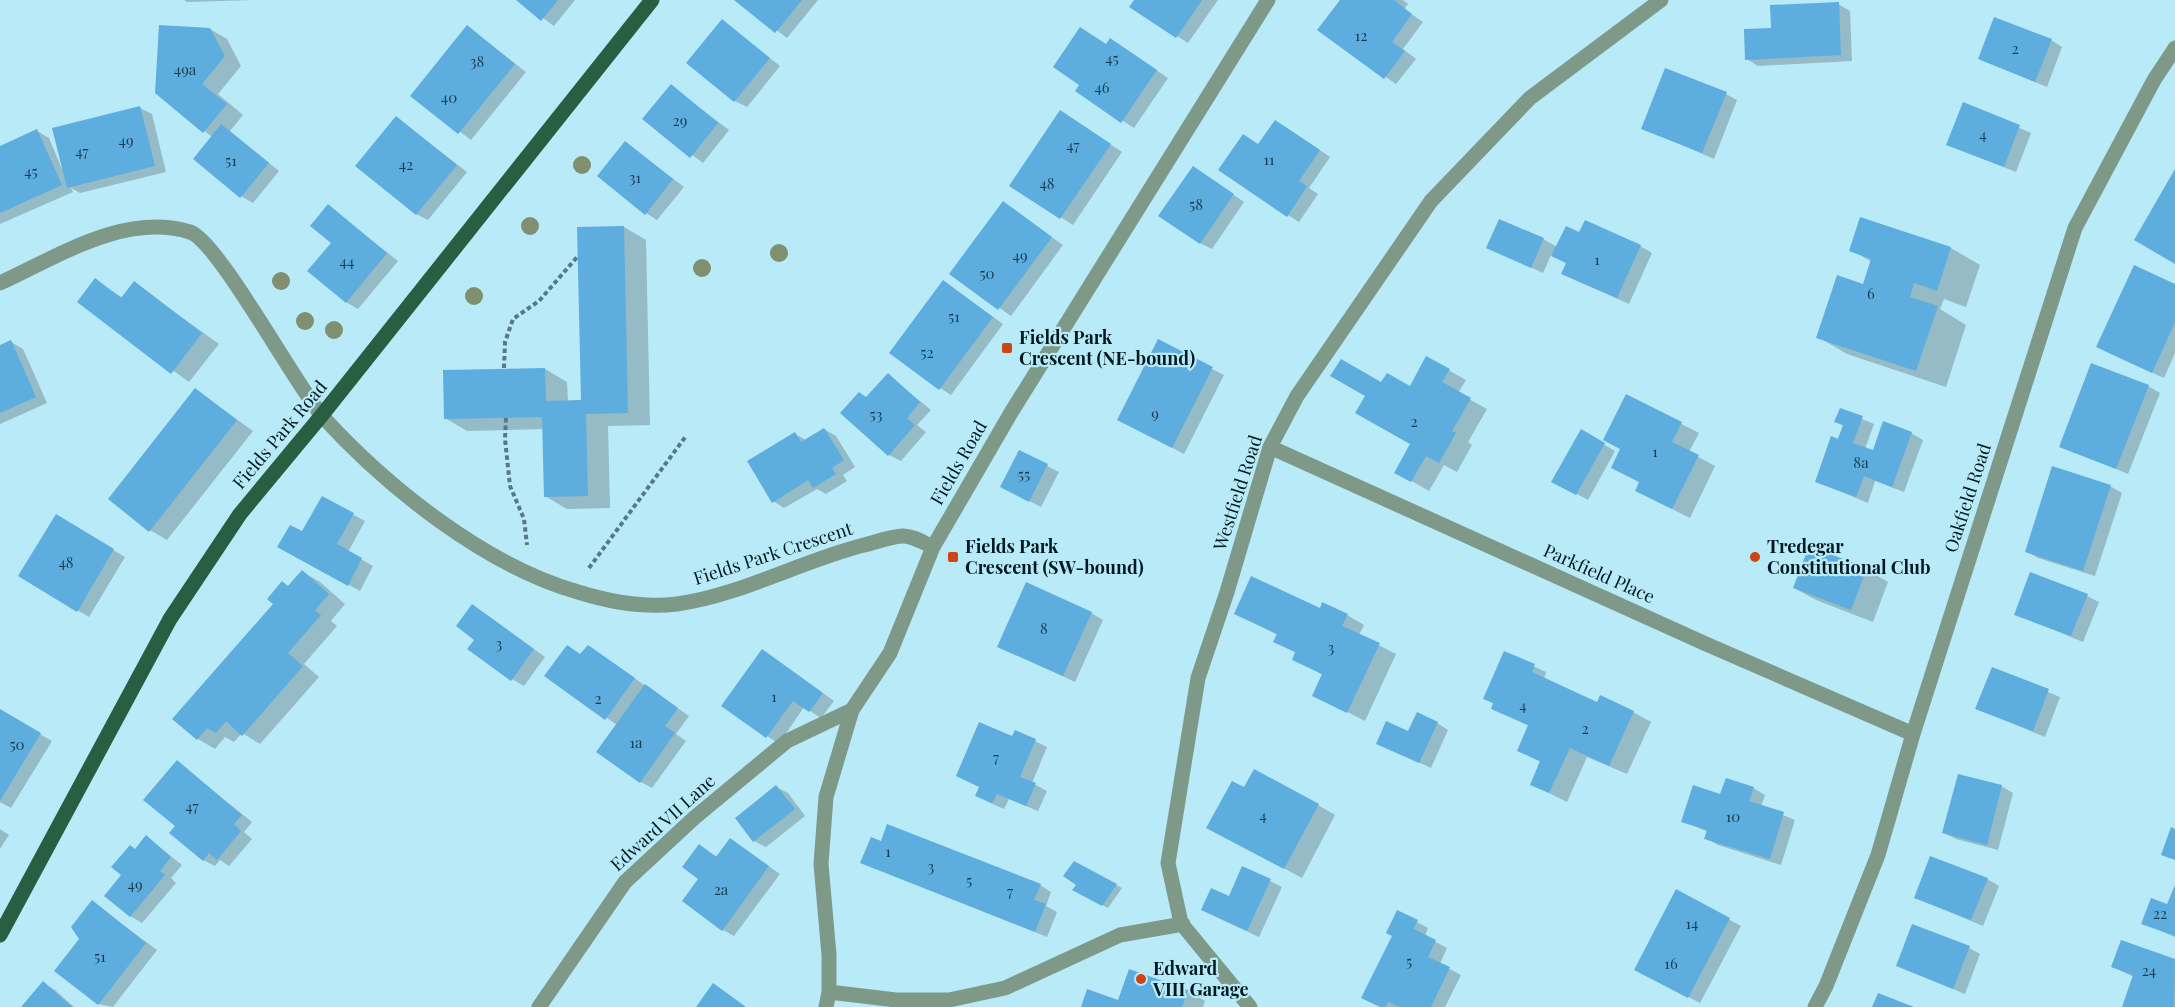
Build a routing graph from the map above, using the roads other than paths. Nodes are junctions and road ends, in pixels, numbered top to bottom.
1 (652, 0) edge
2 (1268, 0) edge
3 (1661, 0) edge
4 (2175, 48) edge
5 (0, 283) edge
6 (322, 416) junction
7 (1270, 447) junction
8 (933, 547) junction
9 (852, 710) junction
10 (1913, 734) junction
11 (1183, 924) junction
12 (0, 935) edge
13 (828, 999) edge
14 (538, 1007) edge
15 (1250, 1007) edge
16 (1815, 1007) edge

1 - 6 main road, Fields Park Road
2 - 8 street, Fields Road
3 - 7 street, Westfield Road
4 - 10 street, Oakfield Road
5 - 6 street, Fields Park Crescent
6 - 8 street, Fields Park Crescent
6 - 12 main road, Fields Park Road
7 - 10 street, Parkfield Place
7 - 11 street, Westfield Road
8 - 9 street, Fields Road
9 - 13 street, Fields Road
9 - 14 street, Edward VII Lane
10 - 16 street, Oakfield Road
11 - 13 street
11 - 15 street, Westfield Road

